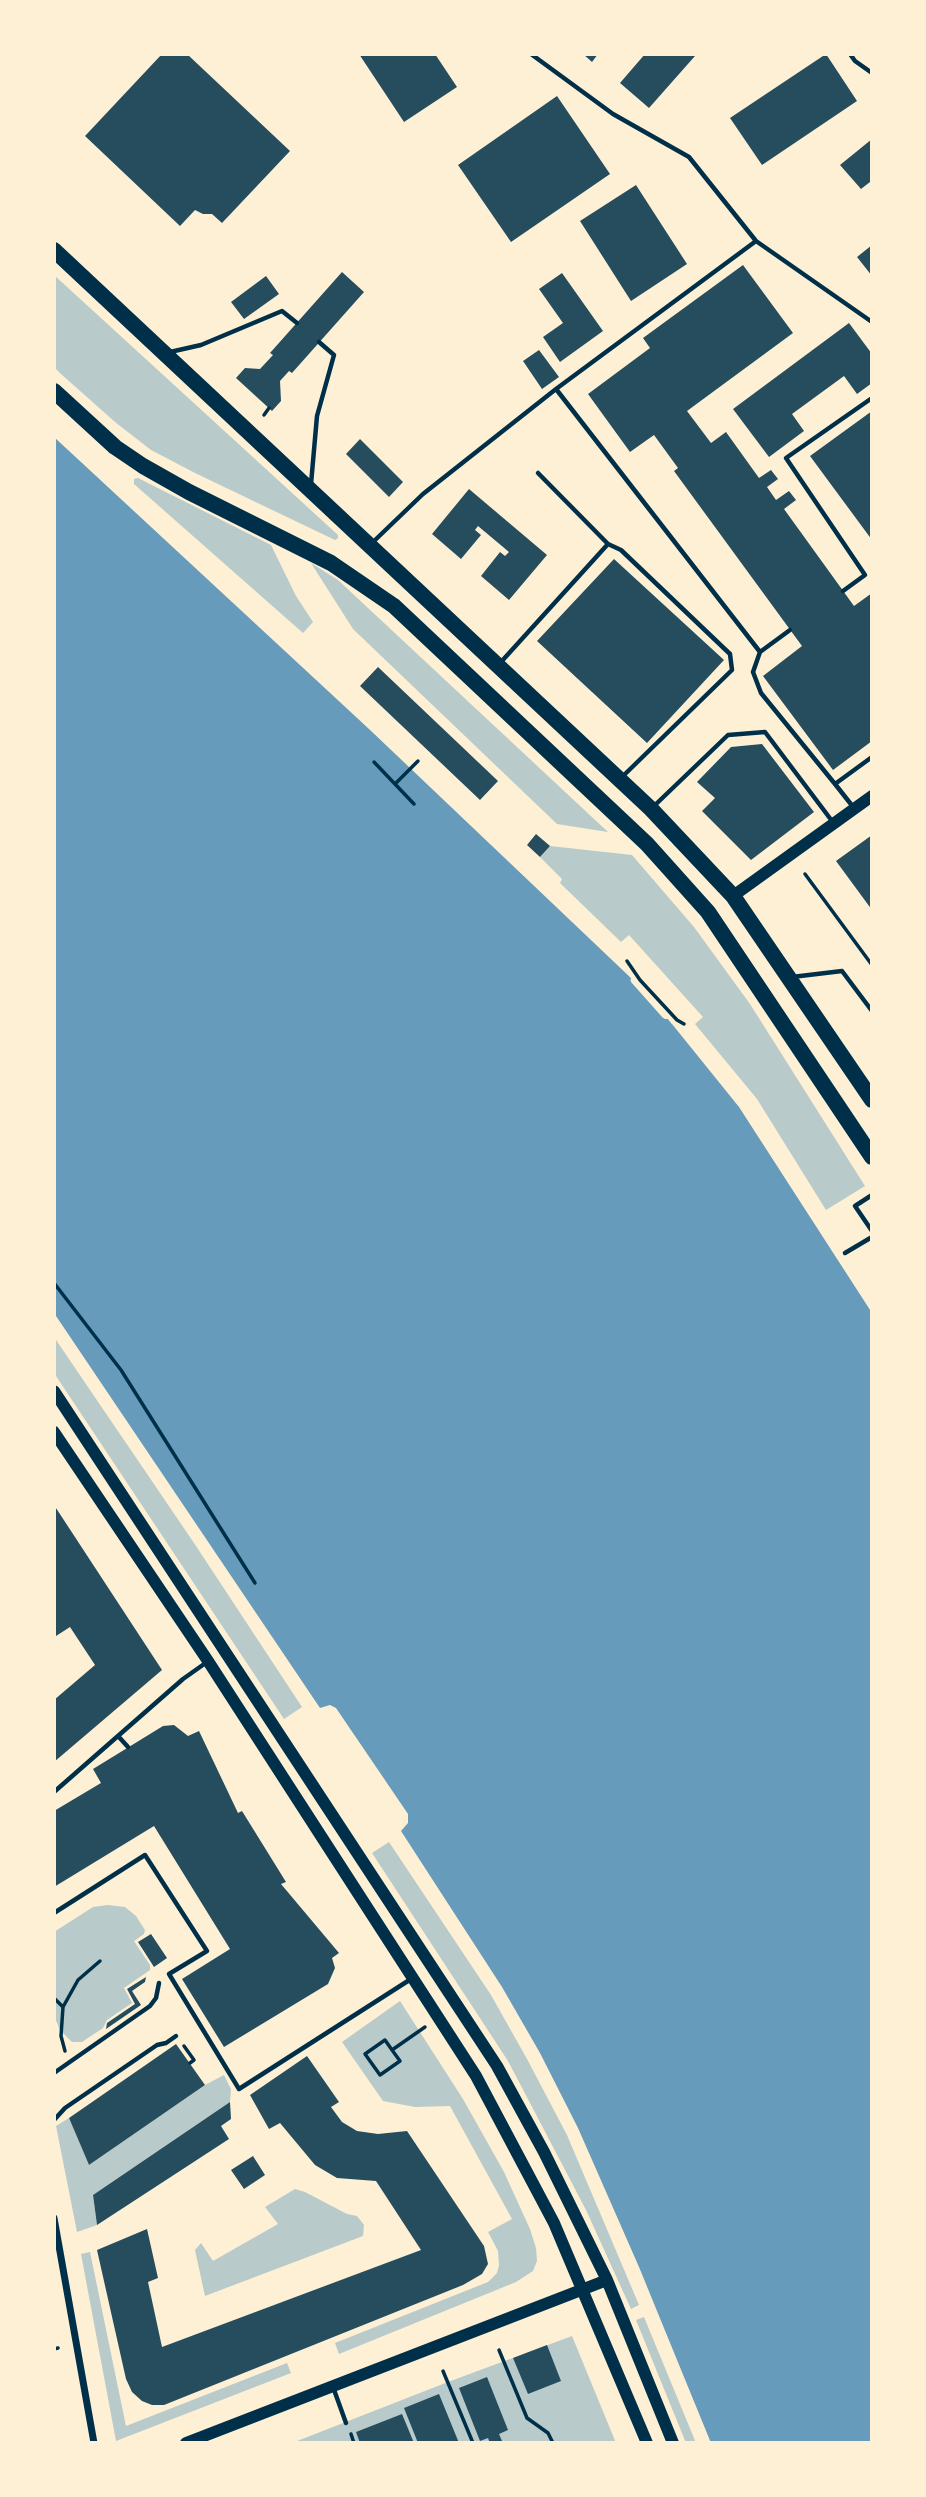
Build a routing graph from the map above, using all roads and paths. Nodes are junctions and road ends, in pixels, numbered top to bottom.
1 (531, 54) edge
2 (850, 54) edge
3 (872, 73) edge
4 (755, 241) junction
5 (54, 250) edge
6 (872, 322) edge
7 (297, 323) dead end
8 (319, 342) dead end
9 (166, 353) junction
10 (556, 390) junction
11 (54, 391) edge
12 (872, 398) edge
13 (269, 408) dead end
14 (264, 415) dead end
15 (538, 473) dead end
16 (310, 491) junction
17 (608, 544) junction
18 (370, 545) junction
19 (843, 591) dead end
20 (790, 630) dead end
21 (760, 652) junction
22 (498, 666) junction
23 (872, 757) edge
24 (418, 761) dead end
25 (374, 762) dead end
26 (620, 780) junction
27 (395, 784) junction
28 (835, 784) junction
29 (870, 801) edge
30 (414, 804) dead end
31 (651, 809) junction
32 (854, 809) junction
33 (834, 824) junction
34 (806, 874) dead end
35 (733, 896) junction
36 (627, 961) dead end
37 (872, 965) edge
38 (789, 978) junction
39 (872, 1011) edge
40 (684, 1024) dead end
41 (872, 1100) edge
42 (872, 1157) edge
43 (872, 1195) edge
44 (872, 1231) edge
45 (872, 1237) edge
46 (845, 1253) dead end
47 (54, 1283) edge
48 (54, 1391) edge
49 (54, 1432) edge
50 (255, 1583) dead end
51 (208, 1661) junction
52 (118, 1736) junction
53 (128, 1747) dead end
54 (54, 1792) edge
55 (54, 1913) edge
56 (100, 1961) dead end
57 (412, 1978) junction
58 (159, 1983) dead end
59 (54, 1998) edge
60 (63, 2007) junction
61 (425, 2028) dead end
62 (176, 2036) joint
63 (392, 2050) junction
64 (69, 2063) junction
65 (190, 2063) dead end
66 (54, 2073) edge
67 (54, 2120) edge
68 (54, 2218) edge
69 (607, 2280) junction
70 (583, 2288) junction
71 (499, 2350) dead end
72 (443, 2371) dead end
73 (332, 2386) junction
74 (346, 2423) dead end
75 (94, 2443) edge
76 (186, 2443) edge
77 (473, 2443) edge
78 (553, 2443) edge
79 (647, 2443) edge
80 (673, 2443) edge

1 - 4 lane
2 - 3 lane
4 - 6 lane
4 - 10 lane
5 - 9 main road
7 - 9 lane
8 - 16 lane
9 - 16 main road
10 - 18 lane
10 - 21 lane
11 - 42 main road
12 - 19 lane
13 - 14 path
15 - 17 lane
16 - 18 main road
17 - 22 lane
17 - 26 lane
18 - 22 main road
20 - 21 lane
21 - 28 lane
22 - 26 main road
23 - 28 lane
24 - 27 path
25 - 27 path
26 - 31 main road
27 - 30 path
28 - 32 lane
29 - 32 street
31 - 33 lane
31 - 35 main road
32 - 33 street
33 - 35 street
34 - 37 path
35 - 38 main road
36 - 40 path
38 - 39 lane
38 - 41 main road
43 - 44 lane
45 - 46 lane
47 - 50 path
48 - 69 street
49 - 51 street
51 - 52 lane
51 - 57 street
52 - 53 lane
52 - 54 lane
55 - 57 lane
56 - 60 path
57 - 70 street
58 - 64 lane
59 - 60 path
60 - 64 path
61 - 63 path
62 - 65 path
62 - 67 lane
63 - 63 path
64 - 66 lane
68 - 75 street
69 - 70 street
69 - 80 street
70 - 73 street
70 - 79 street
71 - 78 path
72 - 77 path
73 - 74 lane
73 - 76 street

